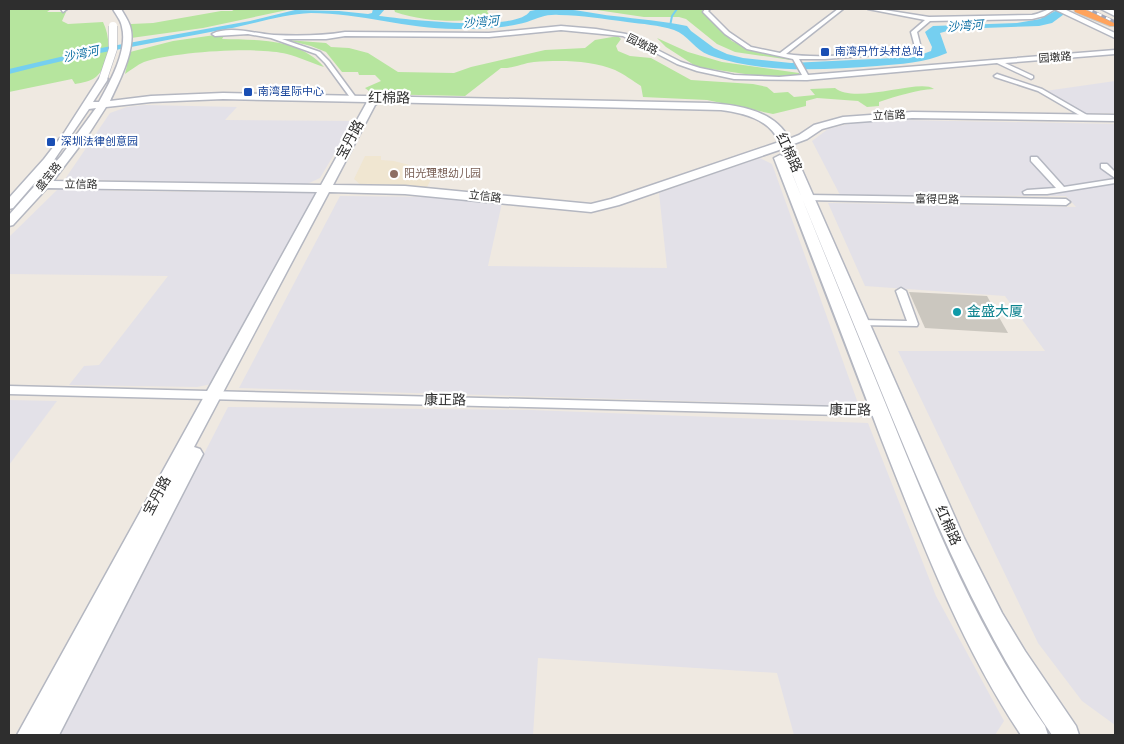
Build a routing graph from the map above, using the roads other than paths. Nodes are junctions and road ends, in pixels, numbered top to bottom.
1 (117, 9) edge
2 (708, 9) edge
3 (841, 9) edge
4 (870, 9) edge
5 (1052, 9) edge
6 (1058, 9) edge
7 (1078, 9) edge
8 (1097, 9) edge
9 (1105, 9) edge
10 (1115, 14) edge
11 (929, 19) junction
12 (1086, 21) joint
13 (112, 23) dead end
14 (1115, 24) edge
15 (215, 34) dead end
16 (1115, 36) edge
17 (272, 37) junction
18 (1115, 52) edge
19 (781, 55) junction
20 (795, 57) junction
21 (999, 62) junction
22 (997, 76) dead end
23 (807, 78) junction
24 (1031, 78) dead end
25 (354, 99) junction
26 (97, 106) junction
27 (373, 107) junction
28 (983, 115) junction
29 (1083, 115) junction
30 (1115, 116) edge
31 (780, 146) junction
32 (1034, 159) dead end
33 (1104, 166) dead end
34 (1115, 176) edge
35 (1115, 181) edge
36 (43, 184) junction
37 (329, 189) junction
38 (1062, 190) junction
39 (1027, 192) dead end
40 (808, 198) junction
41 (1066, 202) dead end
42 (9, 205) edge
43 (9, 222) edge
44 (900, 291) dead end
45 (861, 323) junction
46 (9, 390) edge
47 (218, 396) junction
48 (880, 412) junction
49 (28, 735) edge
50 (46, 735) edge
51 (1036, 735) edge
52 (1067, 735) edge

1 - 26 main road
2 - 19 street
3 - 19 street
4 - 11 street
5 - 11 street
6 - 12 main road
7 - 14 highway
8 - 14 highway
9 - 10 main road
11 - 20 street
12 - 16 main road
13 - 26 main road, bridge
15 - 17 street
17 - 23 street, 园墩路
17 - 25 street
18 - 21 street, 园墩路
19 - 20 street
20 - 23 street
21 - 23 street, 园墩路
21 - 24 street
22 - 29 street
25 - 26 main road, 红棉路
25 - 27 main road, 红棉路
26 - 27 main road, 红棉路
26 - 36 main road, 盛宝路
26 - 42 main road, 盛宝路
27 - 31 main road, 红棉路
27 - 31 main road, 红棉路
27 - 37 main road, 宝丹路
28 - 29 main road, 立信路
28 - 30 main road, 立信路
28 - 31 main road, 立信路
29 - 30 main road, 立信路
31 - 37 main road, 立信路
31 - 40 main road, 红棉路
31 - 48 main road, 红棉路
32 - 38 street
33 - 34 street
35 - 38 street
36 - 37 main road, 立信路
36 - 43 main road, 盛宝路
37 - 47 main road, 宝丹路
38 - 39 street
40 - 41 street, 富得巴路
40 - 45 main road, 红棉路
44 - 45 street
45 - 52 main road, 红棉路
46 - 47 street, 康正路
47 - 48 street, 康正路
47 - 49 main road, 宝丹路
47 - 50 main road, 宝丹路
48 - 51 main road, 红棉路

